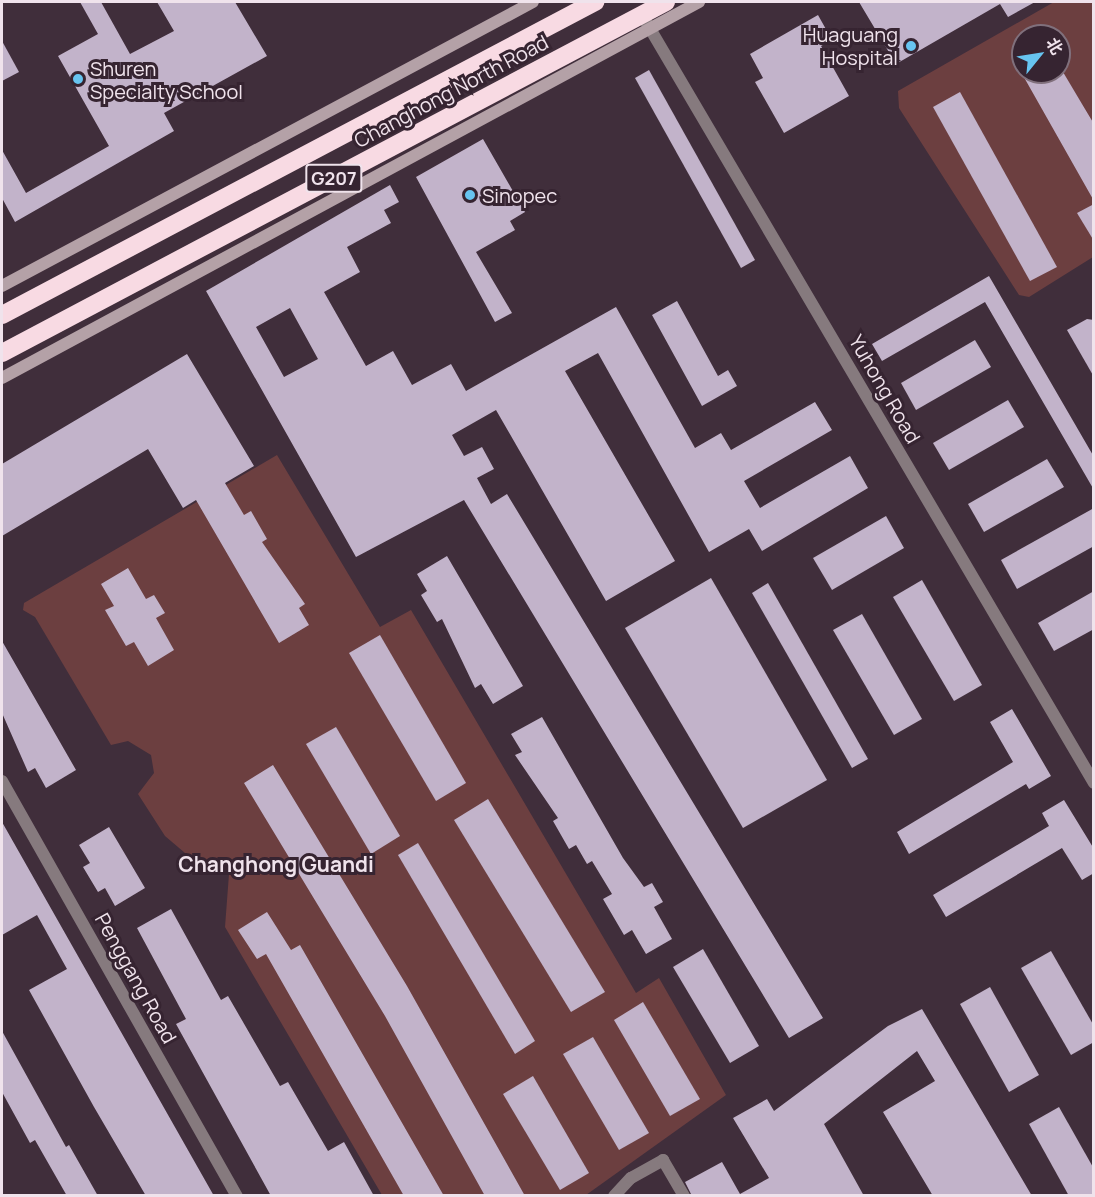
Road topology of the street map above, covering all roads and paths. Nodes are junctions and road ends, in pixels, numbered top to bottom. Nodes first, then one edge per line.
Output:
1 (533, 2) edge
2 (595, 2) edge
3 (666, 2) edge
4 (699, 2) edge
5 (646, 22) junction
6 (2, 286) edge
7 (2, 315) edge
8 (2, 353) edge
9 (2, 378) edge
10 (2, 780) edge
11 (1094, 783) edge
12 (237, 1196) edge
13 (614, 1196) edge
14 (684, 1196) edge

1 - 6 street
2 - 7 highway, Changhong North Road / G207
3 - 5 highway, Changhong North Road / G207
4 - 5 street
5 - 8 highway, Changhong North Road / G207
5 - 9 street
5 - 11 street, Yuhong Road
10 - 12 street, Penggang Road
13 - 14 street

